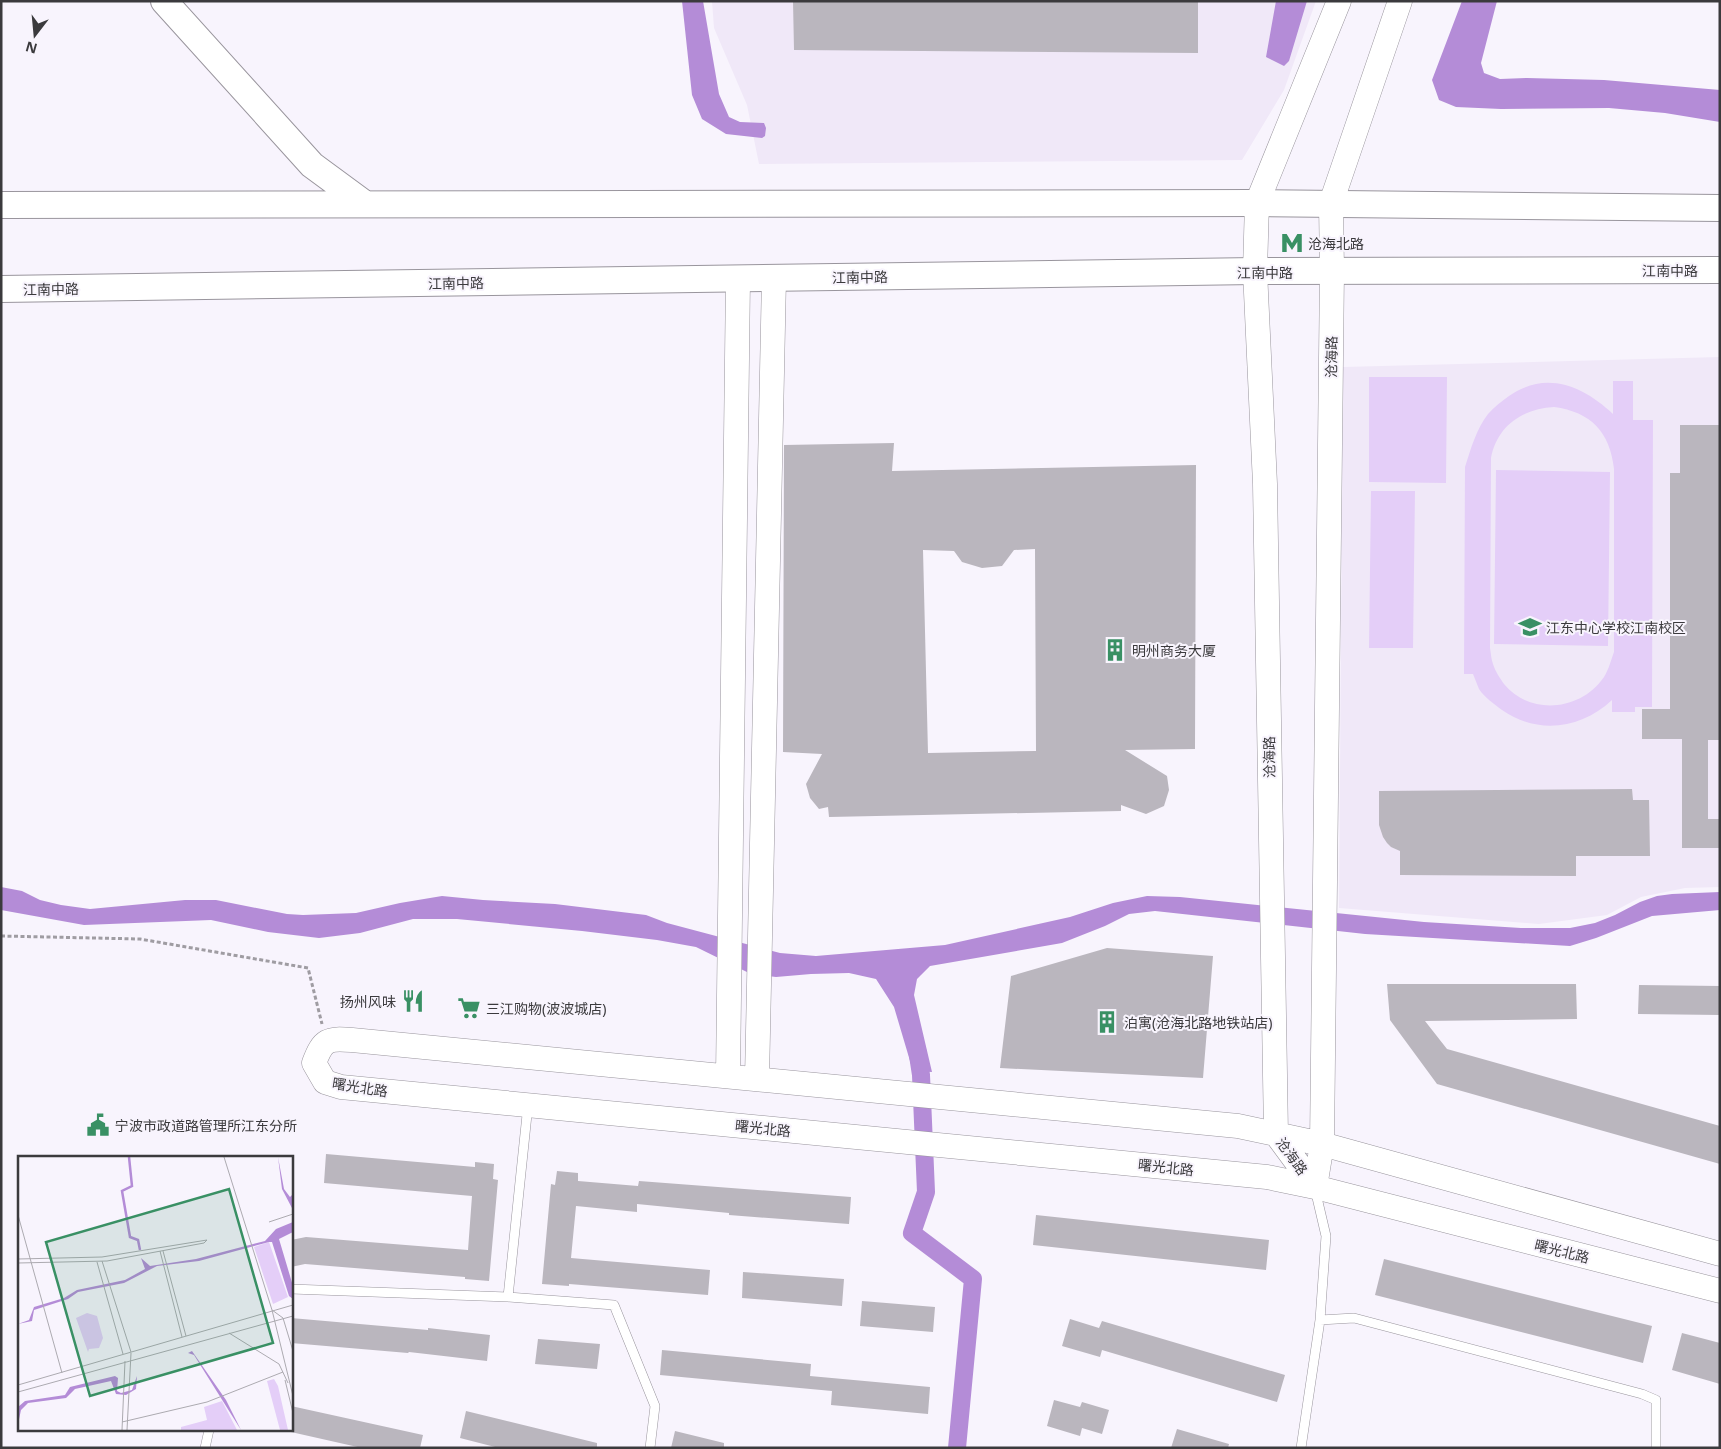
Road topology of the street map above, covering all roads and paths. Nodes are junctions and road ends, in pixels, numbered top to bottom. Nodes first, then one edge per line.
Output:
1 (164, 1) edge
2 (1339, 1) edge
3 (1400, 1) edge
4 (1257, 203) junction
5 (365, 204) junction
6 (1331, 204) junction
7 (1, 205) edge
8 (1720, 208) edge
9 (1720, 270) edge
10 (1255, 271) junction
11 (1332, 271) junction
12 (774, 278) junction
13 (738, 279) junction
14 (1, 289) edge
15 (1, 936) edge
16 (326, 1041) junction
17 (728, 1076) junction
18 (757, 1079) junction
19 (528, 1105) junction
20 (1276, 1134) junction
21 (1322, 1144) junction
22 (1315, 1188) junction
23 (1720, 1254) edge
24 (292, 1290) edge
25 (1720, 1291) edge
26 (508, 1297) junction
27 (1320, 1320) junction
28 (209, 1432) edge
29 (205, 1448) edge
30 (650, 1448) edge
31 (1301, 1448) edge
32 (1656, 1448) edge

1 - 5 main road
2 - 4 main road, 沧海路
3 - 6 main road, 沧海路
4 - 5 main road
4 - 6 main road
4 - 10 main road, 沧海路
5 - 7 main road
6 - 8 main road
6 - 11 main road, 沧海路
9 - 11 main road, 江南中路
10 - 11 main road, 江南中路
10 - 12 main road, 江南中路
10 - 20 main road, 沧海路
11 - 21 main road, 沧海路
12 - 13 main road, 江南中路
12 - 18 main road
13 - 14 main road, 江南中路
13 - 17 main road
15 - 16 path
16 - 17 main road
16 - 19 main road, 曙光北路
17 - 18 main road
18 - 20 main road
19 - 22 main road, 曙光北路
19 - 26 lane
20 - 21 main road
20 - 22 main road, 沧海路
21 - 22 main road, 沧海路
21 - 23 main road
22 - 25 main road, 曙光北路
22 - 27 lane
24 - 26 lane
26 - 30 lane
27 - 31 lane
27 - 32 lane
28 - 29 lane

